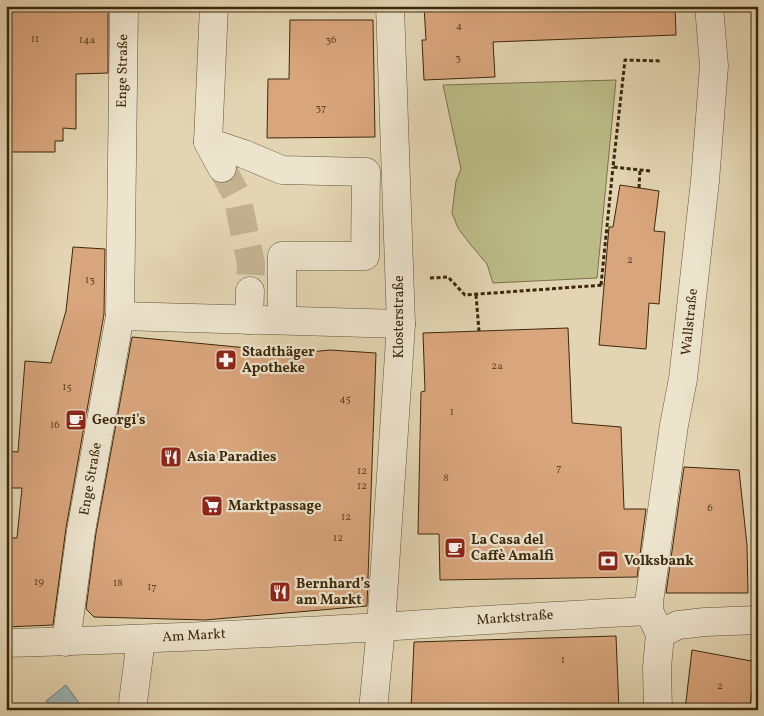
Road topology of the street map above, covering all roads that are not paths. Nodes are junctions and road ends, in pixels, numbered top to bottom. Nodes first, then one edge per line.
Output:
1 (124, 6) edge
2 (214, 6) edge
3 (390, 6) edge
4 (709, 6) edge
5 (208, 142) junction
6 (222, 168) tunnel mouth
7 (250, 291) tunnel mouth
8 (120, 316) junction
9 (249, 320) junction
10 (282, 320) junction
11 (401, 324) junction
12 (758, 620) edge
13 (655, 623) junction
14 (381, 626) junction
15 (141, 639) junction
16 (66, 642) junction
17 (6, 644) edge
18 (132, 710) edge
19 (373, 710) edge
20 (658, 710) edge

1 - 8 street, Enge Straße
2 - 5 street
3 - 11 street, Klosterstraße
4 - 13 street, Wallstraße
5 - 6 street
5 - 10 street
7 - 9 street
8 - 9 street
8 - 16 street, Enge Straße
9 - 10 street
10 - 11 street
11 - 14 street, Klosterstraße
12 - 13 street, Marktstraße
13 - 14 street, Marktstraße
13 - 20 street, Wallstraße
14 - 15 street, Am Markt
14 - 19 street, Klosterstraße
15 - 16 street, Am Markt
15 - 18 street
16 - 17 street, Am Markt

